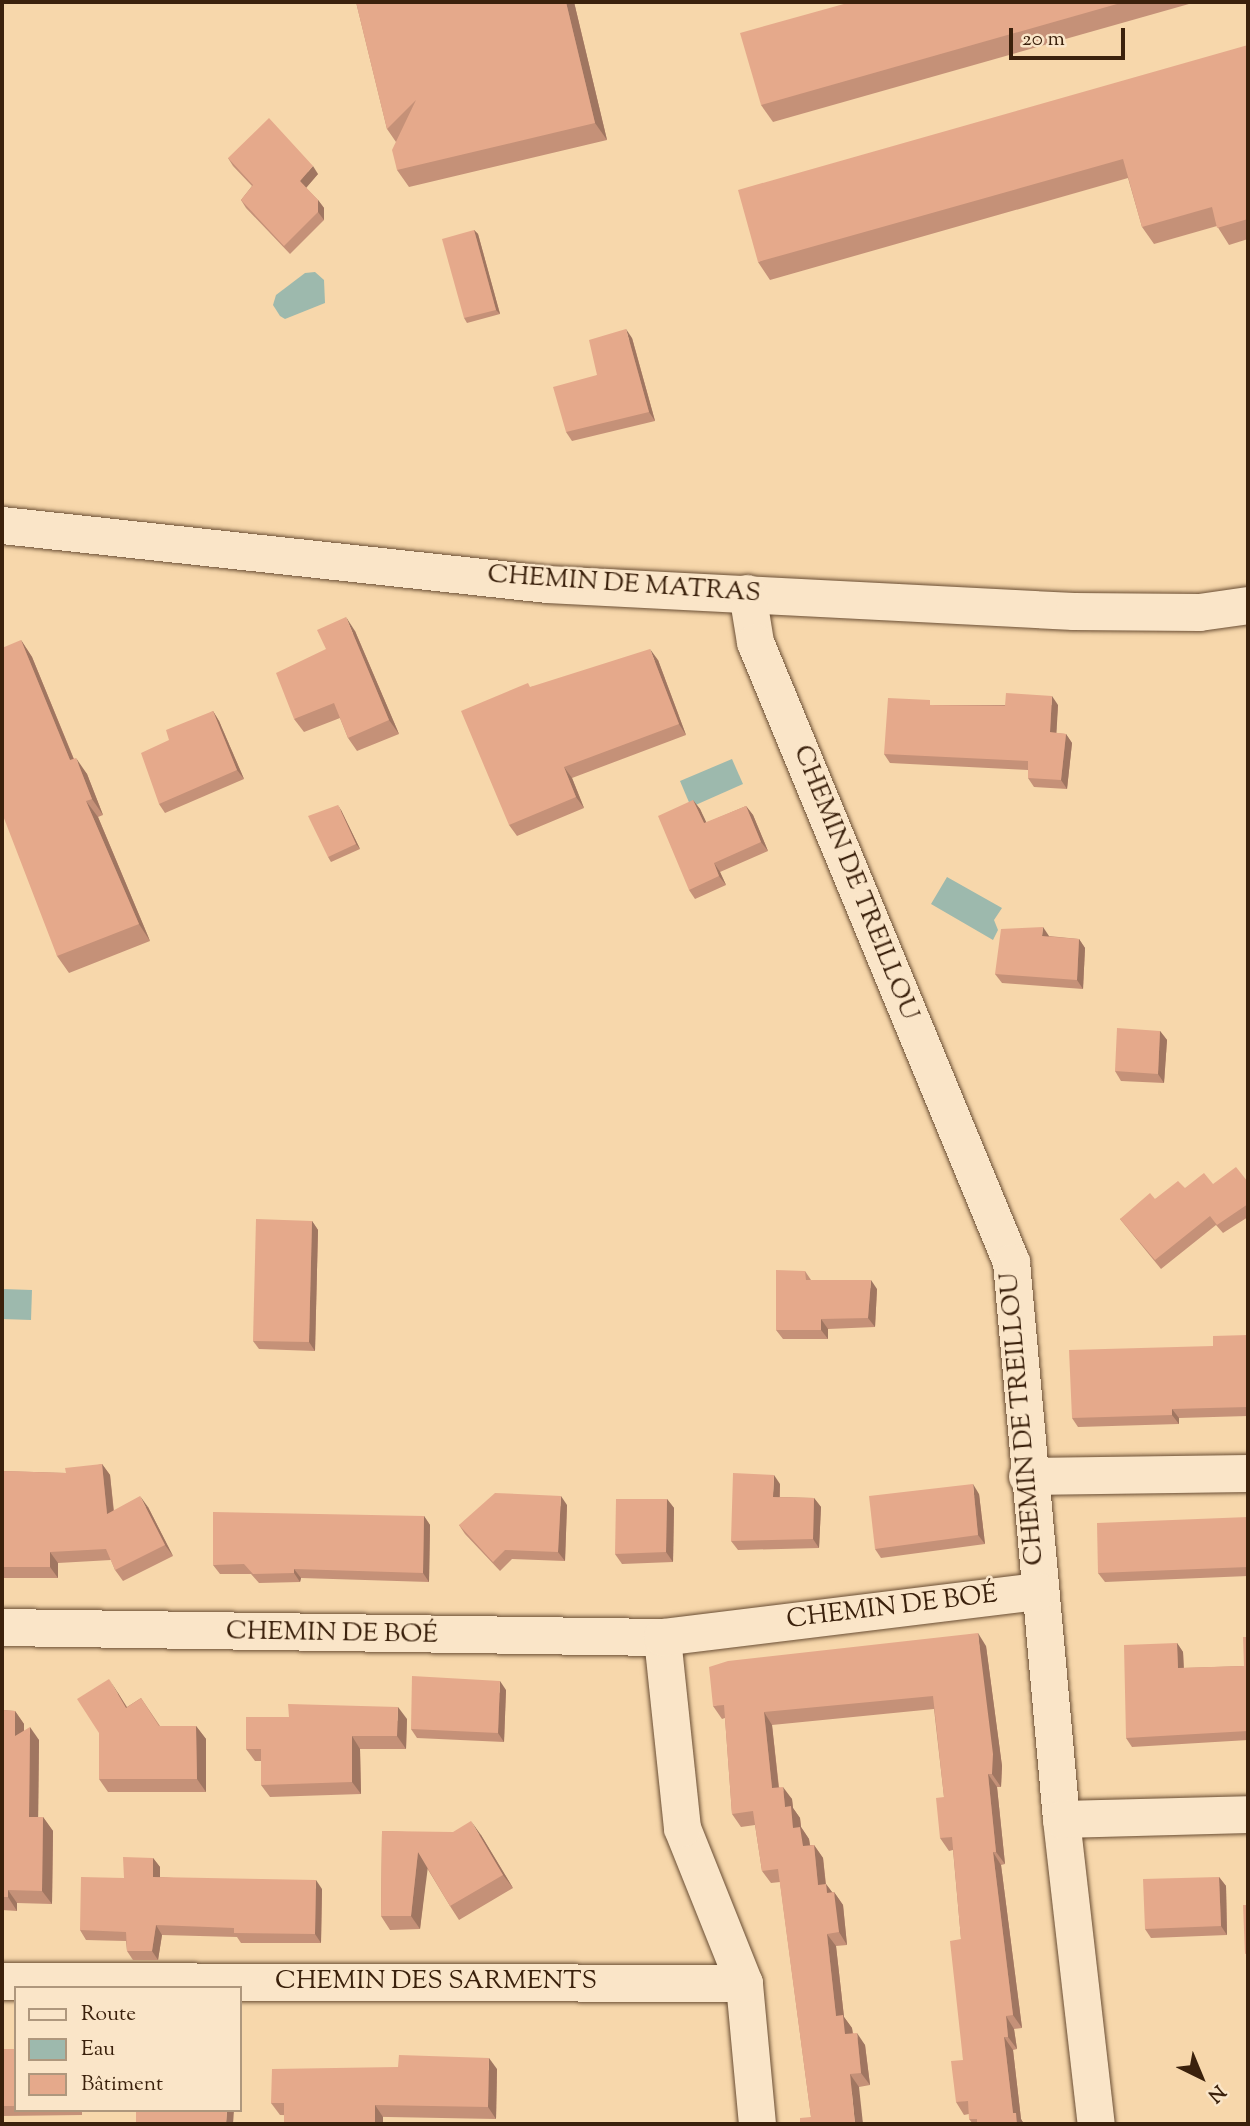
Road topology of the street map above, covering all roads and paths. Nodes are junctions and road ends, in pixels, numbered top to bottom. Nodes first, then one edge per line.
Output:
1 (2, 525) edge
2 (747, 593) junction
3 (1248, 605) edge
4 (1248, 1473) edge
5 (1027, 1476) junction
6 (1038, 1591) junction
7 (2, 1627) edge
8 (662, 1637) junction
9 (1248, 1814) edge
10 (1060, 1819) junction
11 (2, 1981) edge
12 (744, 1983) junction
13 (757, 2124) edge
14 (1096, 2124) edge

1 - 2 street, CHEMIN DE MATRAS
2 - 3 street, CHEMIN DE MATRAS
2 - 5 street, CHEMIN DE TREILLOU
4 - 5 street
5 - 6 street, CHEMIN DE TREILLOU
6 - 8 street, CHEMIN DE BOÉ
6 - 10 street, CHEMIN DE TREILLOU
7 - 8 street, CHEMIN DE BOÉ
8 - 12 street
9 - 10 street
10 - 14 street, CHEMIN DE TREILLOU
11 - 12 street, CHEMIN DES SARMENTS
12 - 13 street

